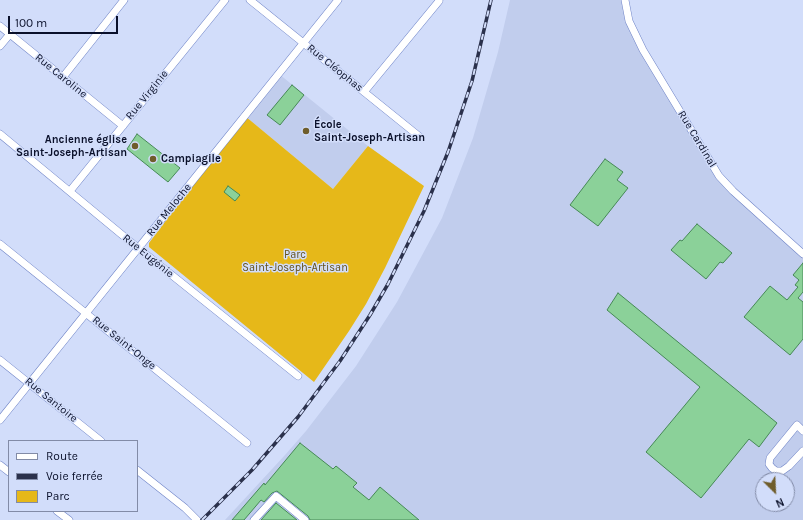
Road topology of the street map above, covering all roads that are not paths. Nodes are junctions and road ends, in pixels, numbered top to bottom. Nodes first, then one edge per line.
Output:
1 (124, 0) edge
2 (225, 0) edge
3 (250, 0) edge
4 (338, 0) edge
5 (625, 0) edge
6 (438, 1) dead end
7 (0, 26) edge
8 (10, 34) junction
9 (303, 43) junction
10 (0, 46) edge
11 (63, 77) junction
12 (364, 92) junction
13 (122, 126) junction
14 (0, 134) edge
15 (420, 137) dead end
16 (70, 191) junction
17 (0, 244) edge
18 (138, 248) junction
19 (803, 254) edge
20 (86, 313) junction
21 (0, 360) edge
22 (298, 376) dead end
23 (29, 383) junction
24 (0, 420) edge
25 (803, 431) edge
26 (100, 440) edge
27 (247, 443) dead end
28 (803, 451) edge
29 (0, 465) edge
30 (8, 471) edge
31 (138, 471) edge
32 (58, 512) edge
33 (68, 520) edge
34 (197, 520) edge
35 (254, 520) edge
36 (305, 520) edge

1 - 11 street
2 - 13 street, Rue Virginie
3 - 9 street, Rue Cléophas
4 - 9 street, Rue Meloche
5 - 19 street, Rue Cardinal
6 - 12 street
7 - 8 street, Rue Caroline
8 - 10 street
8 - 11 street, Rue Caroline
9 - 12 street, Rue Cléophas
9 - 18 street, Rue Meloche
11 - 13 street, Rue Caroline
12 - 15 street, Rue Cléophas
13 - 16 street, Rue Virginie
14 - 16 street, Rue Eugénie
16 - 18 street, Rue Eugénie
17 - 20 street, Rue Saint-Onge
18 - 20 street, Rue Meloche
18 - 22 street, Rue Eugénie
20 - 23 street, Rue Meloche
20 - 27 street, Rue Saint-Onge
21 - 23 street, Rue Santoire
23 - 24 street, Rue Meloche
23 - 26 street, Rue Santoire
25 - 28 street
29 - 30 street
31 - 34 street
32 - 33 street
35 - 36 street

